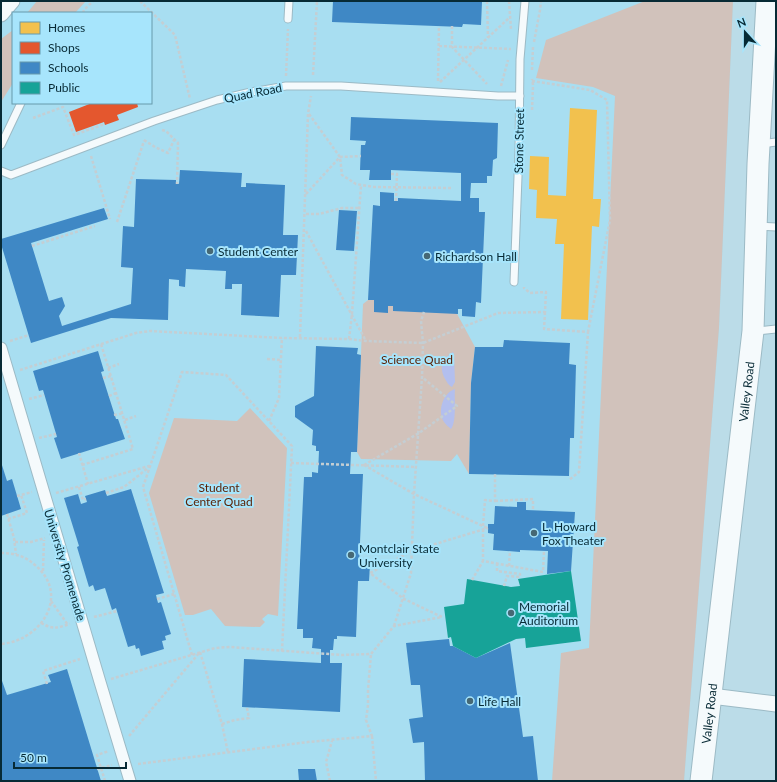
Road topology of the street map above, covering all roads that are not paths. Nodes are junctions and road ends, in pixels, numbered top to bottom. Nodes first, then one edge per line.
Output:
1 (12, 1) edge
2 (289, 1) edge
3 (525, 1) edge
4 (767, 1) edge
5 (1, 14) edge
6 (288, 19) road end
7 (520, 96) junction
8 (21, 104) edge
9 (767, 143) edge
10 (1, 145) edge
11 (1, 172) edge
12 (766, 226) edge
13 (514, 282) dead end
14 (776, 329) edge
15 (753, 331) junction
16 (4, 345) edge
17 (711, 696) junction
18 (776, 704) edge
19 (130, 781) edge
20 (701, 781) edge

1 - 5 street
2 - 6 lane
3 - 7 lane, Stone Street
4 - 9 main road, Valley Road
7 - 11 lane, Quad Road
7 - 13 lane, Stone Street
8 - 10 lane
9 - 12 main road, Valley Road
12 - 15 main road, Valley Road
14 - 15 lane
15 - 17 main road, Valley Road
16 - 19 street, University Promenade
17 - 18 street
17 - 20 main road, Valley Road

